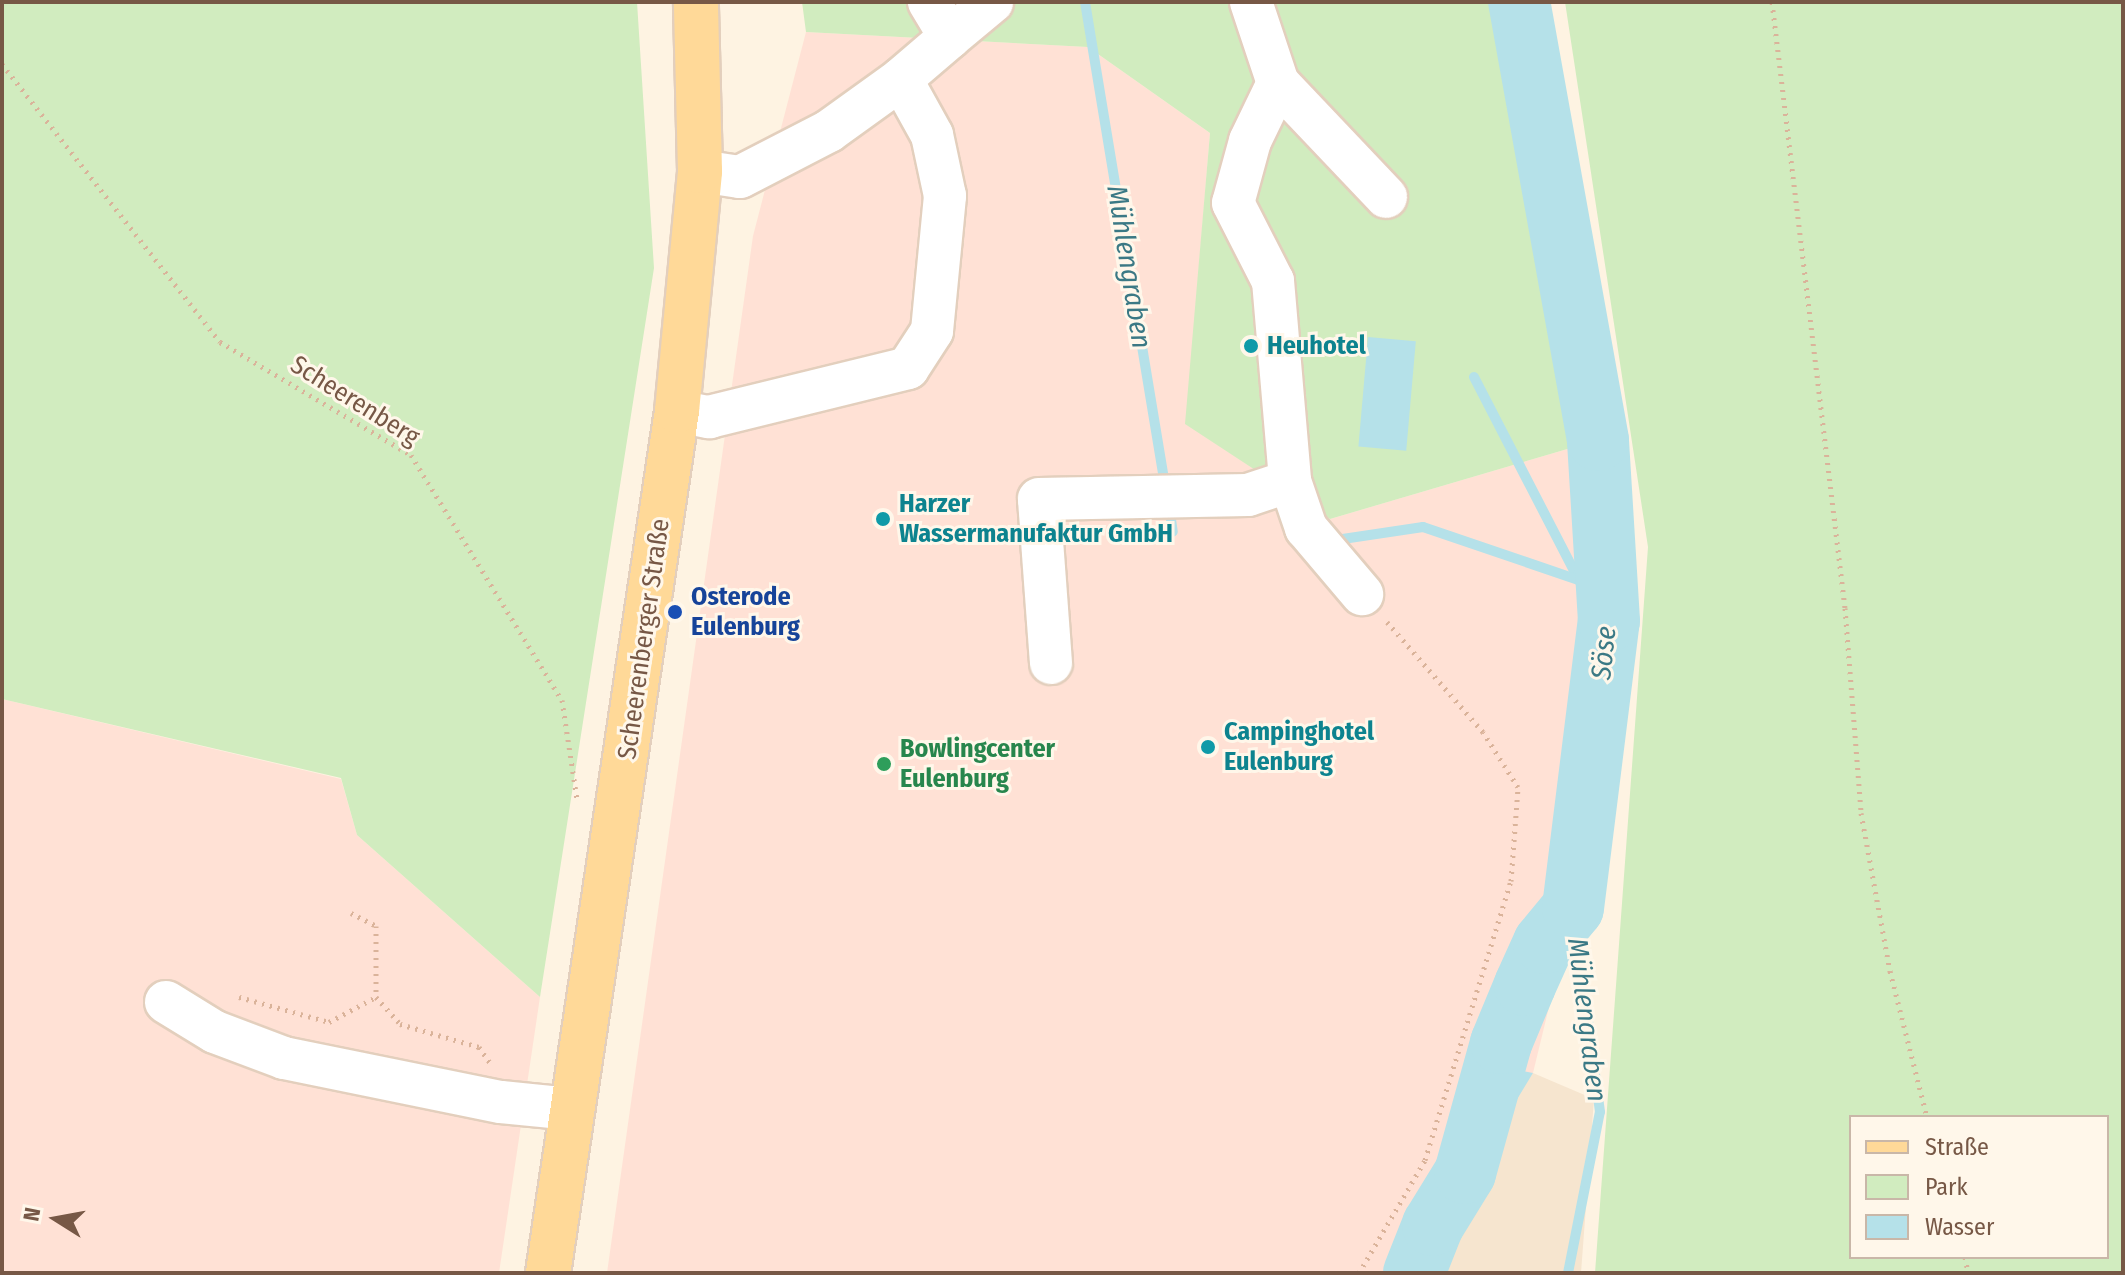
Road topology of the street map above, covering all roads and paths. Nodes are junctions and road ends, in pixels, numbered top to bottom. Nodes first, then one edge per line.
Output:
1 (696, 2) edge
2 (992, 2) edge
3 (1251, 2) edge
4 (1772, 2) edge
5 (940, 20) edge
6 (2, 64) edge
7 (901, 79) junction
8 (1278, 83) junction
9 (700, 171) junction
10 (1386, 197) dead end
11 (677, 411) junction
12 (1290, 481) junction
13 (1362, 594) joint
14 (1051, 663) dead end
15 (578, 809) dead end
16 (351, 913) dead end
17 (376, 997) junction
18 (166, 1002) dead end
19 (215, 1032) junction
20 (501, 1102) junction
21 (573, 1109) junction
22 (1926, 1115) edge
23 (548, 1273) edge
24 (1359, 1273) edge

1 - 9 main road, Scheerenberger Straße
2 - 5 lane
3 - 8 lane
4 - 22 path
5 - 7 lane
6 - 15 path, Scheerenberg
7 - 9 lane
7 - 11 lane
8 - 10 lane
8 - 12 lane
9 - 11 main road, Scheerenberger Straße
11 - 21 main road, Scheerenberger Straße
12 - 13 lane
12 - 14 lane
13 - 24 path
16 - 17 path
17 - 19 path
17 - 20 path
18 - 19 lane
19 - 20 lane
20 - 21 lane
21 - 23 main road, Scheerenberger Straße

